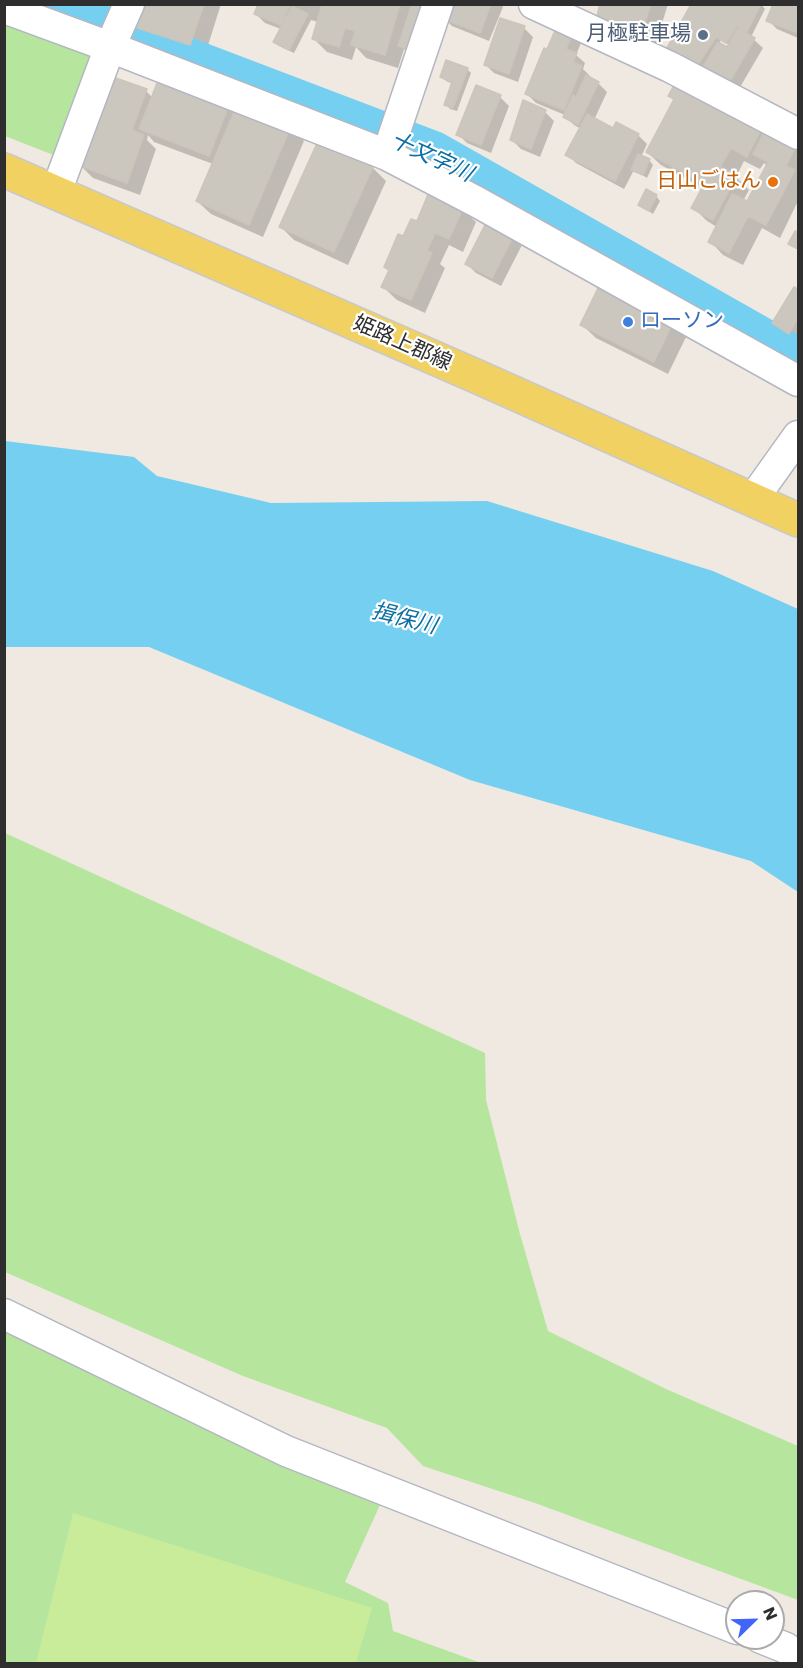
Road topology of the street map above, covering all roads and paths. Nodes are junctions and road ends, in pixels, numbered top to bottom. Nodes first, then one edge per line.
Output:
1 (438, 4) edge
2 (534, 4) edge
3 (4, 8) edge
4 (126, 11) edge
5 (110, 47) junction
6 (798, 134) edge
7 (387, 155) junction
8 (4, 170) edge
9 (56, 192) junction
10 (798, 381) edge
11 (798, 436) edge
12 (753, 499) junction
13 (798, 520) edge
14 (4, 1314) edge
15 (725, 1624) edge
16 (785, 1648) edge
17 (798, 1657) edge

1 - 7 street
2 - 6 street
3 - 5 street
4 - 5 street
5 - 7 street
5 - 9 street
7 - 10 street
8 - 9 main road, 姫路上郡線
9 - 12 main road, 姫路上郡線
11 - 12 street
12 - 13 main road, 姫路上郡線
14 - 15 street
16 - 17 street

